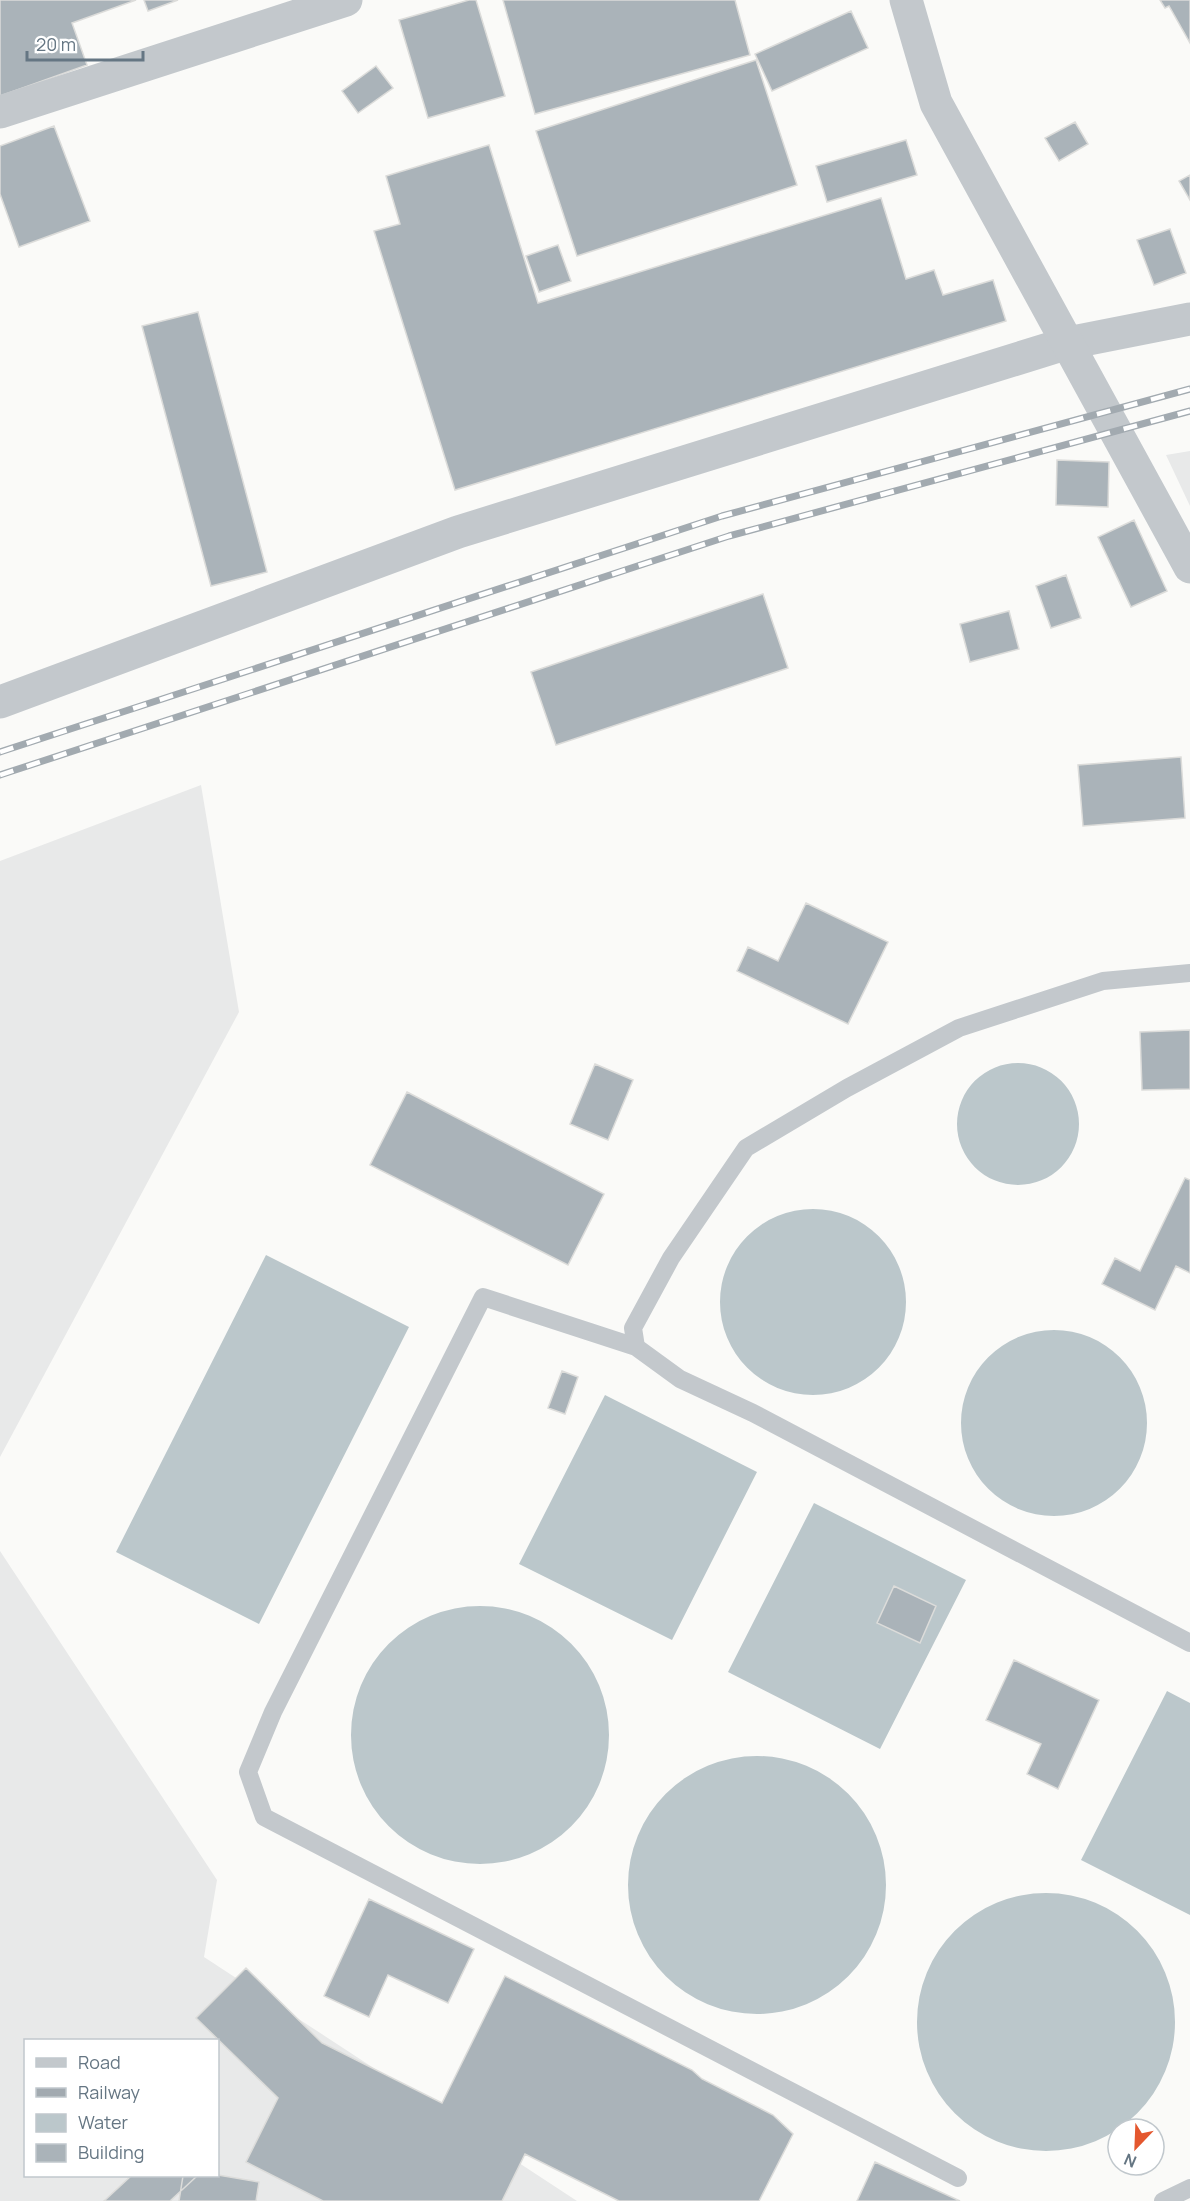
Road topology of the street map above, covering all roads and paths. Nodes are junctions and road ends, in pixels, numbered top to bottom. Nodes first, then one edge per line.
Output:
1 (346, 0) edge
2 (906, 0) edge
3 (0, 112) edge
4 (1190, 319) edge
5 (1068, 344) junction
6 (1190, 567) edge
7 (0, 702) edge
8 (1190, 973) edge
9 (636, 1347) junction
10 (1190, 1643) edge
11 (958, 2178) dead end
12 (1190, 2188) edge
13 (1163, 2201) edge

1 - 3 street
2 - 5 street
4 - 5 street
5 - 6 street
5 - 7 street
8 - 9 lane
9 - 10 lane
9 - 11 lane
12 - 13 lane

